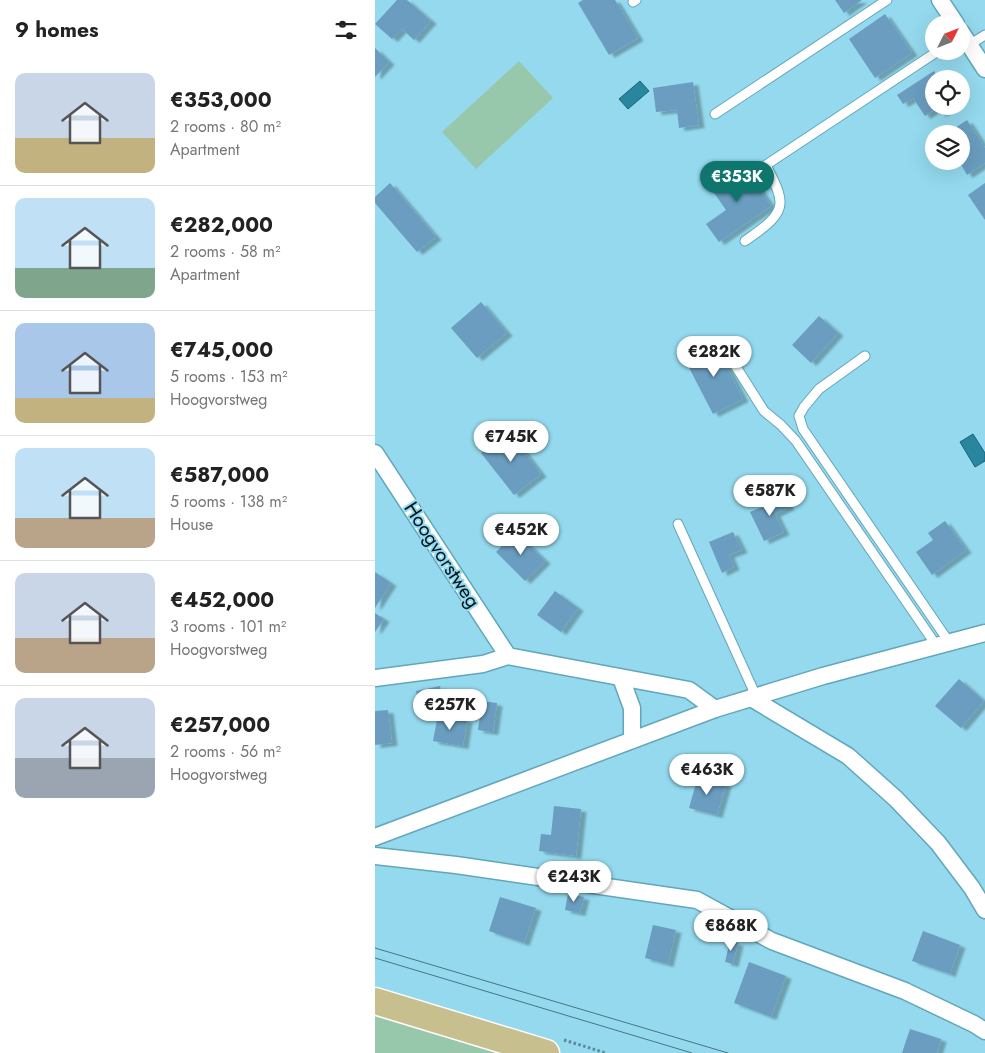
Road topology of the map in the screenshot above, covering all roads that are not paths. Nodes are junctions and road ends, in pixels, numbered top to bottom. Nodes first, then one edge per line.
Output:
1 (887, 0) edge
2 (940, 0) edge
3 (950, 15) edge
4 (970, 34) edge
5 (985, 35) edge
6 (970, 46) edge
7 (925, 60) edge
8 (985, 69) edge
9 (715, 114) dead end
10 (745, 241) dead end
11 (721, 343) dead end
12 (865, 356) dead end
13 (375, 453) edge
14 (678, 524) dead end
15 (985, 633) edge
16 (943, 643) junction
17 (508, 656) junction
18 (375, 678) edge
19 (621, 678) junction
20 (754, 697) junction
21 (715, 708) junction
22 (632, 740) junction
23 (375, 837) edge
24 (375, 856) edge
25 (985, 910) edge
26 (375, 1000) edge
27 (985, 1031) edge
28 (546, 1053) edge

1 - 9 lane
2 - 3 street
4 - 5 lane
6 - 8 street
7 - 10 lane
11 - 16 lane
12 - 16 lane
13 - 17 street, Hoogvorstweg
14 - 20 lane
15 - 16 street
16 - 20 street
17 - 18 street
17 - 19 street
19 - 21 street
19 - 22 street
20 - 21 street
20 - 25 street
21 - 22 street
22 - 23 street
24 - 27 street
26 - 28 main road

